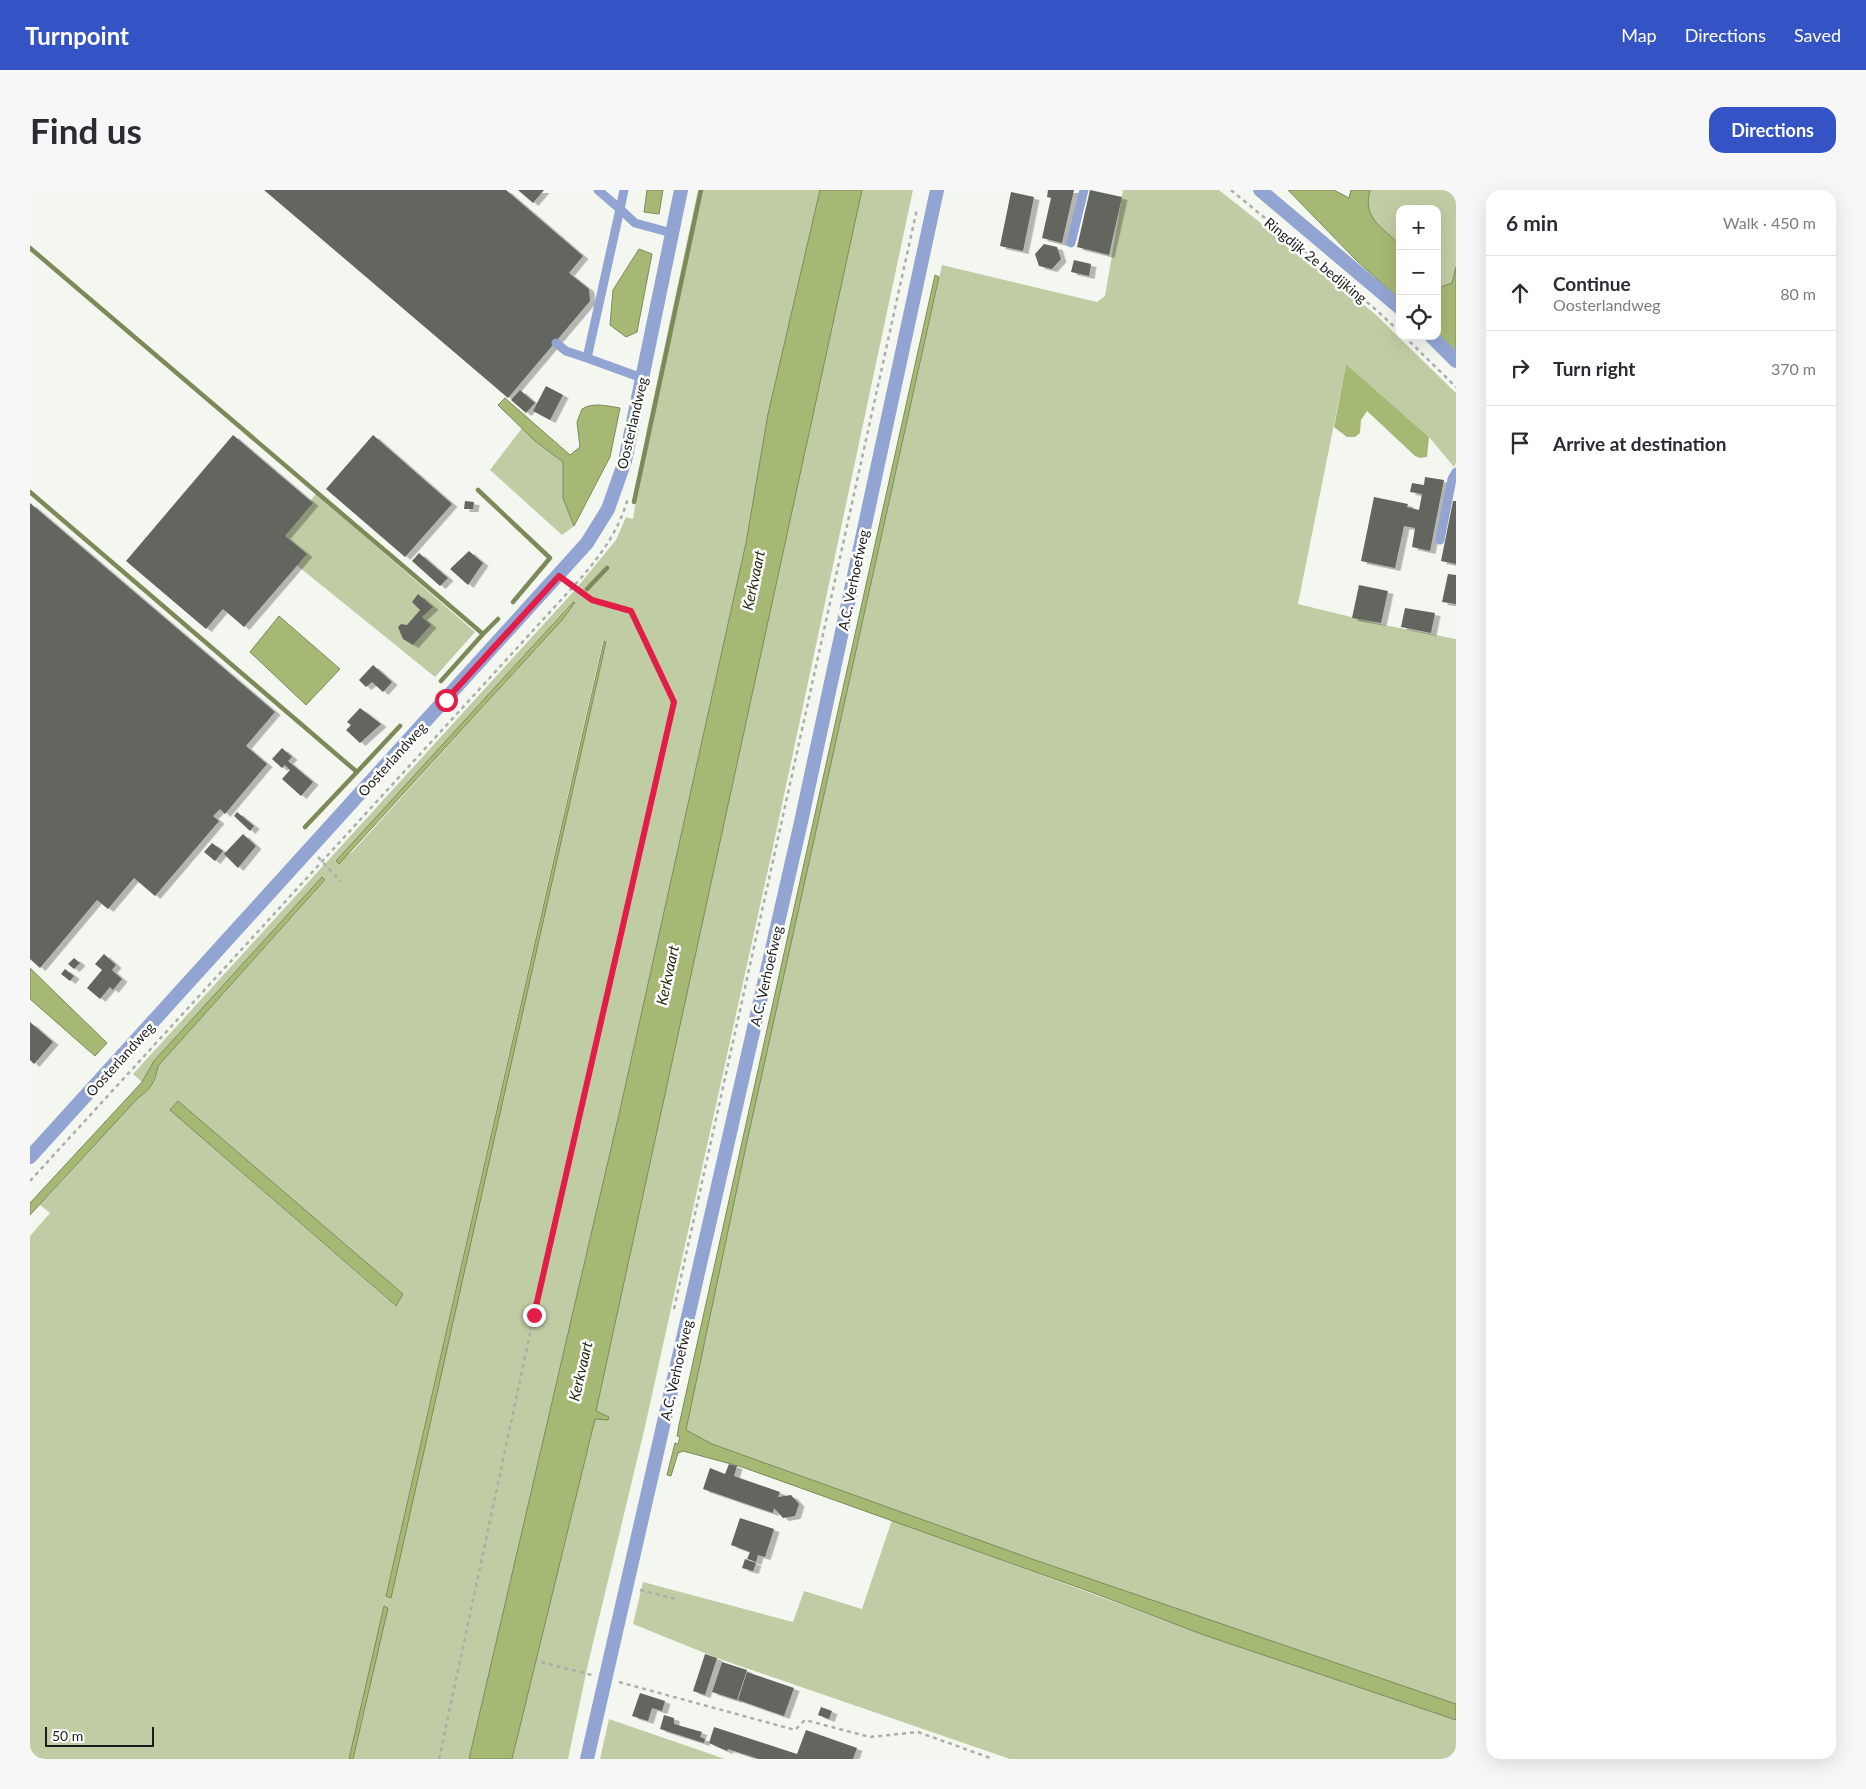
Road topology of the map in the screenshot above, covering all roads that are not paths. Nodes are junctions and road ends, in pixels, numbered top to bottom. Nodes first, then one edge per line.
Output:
1 (598, 190) edge
2 (624, 190) edge
3 (681, 190) edge
4 (937, 190) edge
5 (1084, 190) edge
6 (1260, 190) edge
7 (620, 209) junction
8 (672, 234) junction
9 (1071, 243) dead end
10 (1396, 305) edge
11 (1435, 340) edge
12 (556, 343) dead end
13 (587, 358) junction
14 (1456, 361) edge
15 (642, 378) junction
16 (1456, 472) edge
17 (1440, 540) dead end
18 (30, 1157) edge
19 (587, 1759) edge

1 - 7 lane
2 - 7 lane
3 - 8 street, Oosterlandweg
4 - 19 street, A.C. Verhoefweg
5 - 9 lane
6 - 10 street, Ringdijk 2e bedijking
7 - 8 lane
7 - 13 lane
8 - 15 street, Oosterlandweg
11 - 14 street
12 - 13 lane
13 - 15 lane
15 - 18 street, Oosterlandweg
16 - 17 lane

